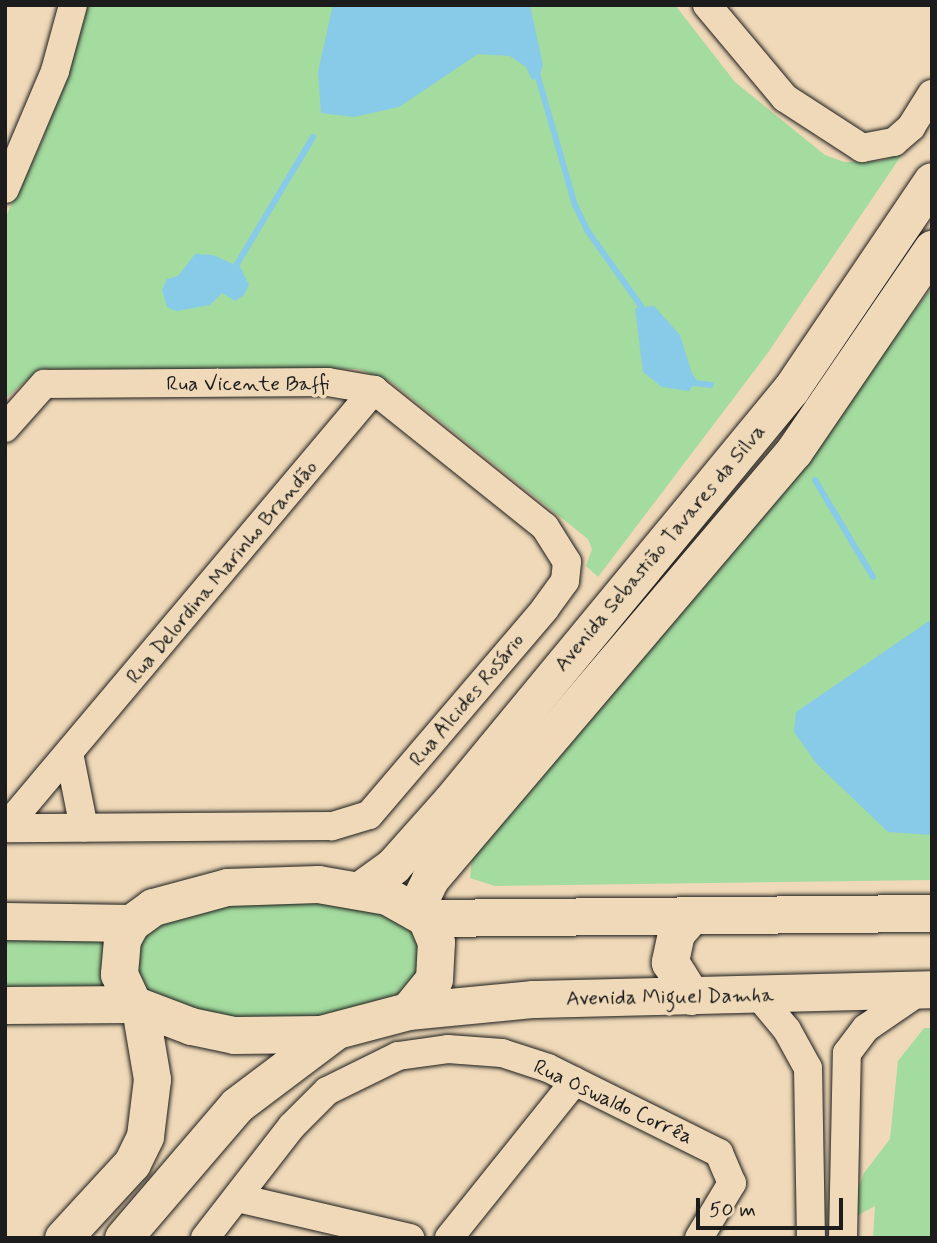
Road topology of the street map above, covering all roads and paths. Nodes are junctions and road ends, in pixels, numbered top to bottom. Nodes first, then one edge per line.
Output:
1 (73, 5) edge
2 (707, 5) edge
3 (932, 93) edge
4 (932, 181) edge
5 (5, 189) edge
6 (932, 249) edge
7 (864, 284) junction
8 (896, 306) junction
9 (374, 390) junction
10 (5, 428) edge
11 (567, 562) joint
12 (69, 753) junction
13 (5, 828) edge
14 (84, 828) junction
15 (360, 890) junction
16 (932, 913) edge
17 (420, 914) junction
18 (690, 917) junction
19 (5, 921) edge
20 (131, 923) junction
21 (927, 989) edge
22 (758, 995) junction
23 (691, 996) junction
24 (5, 1004) edge
25 (78, 1005) junction
26 (137, 1006) junction
27 (408, 1011) junction
28 (335, 1032) junction
29 (145, 1045) junction
30 (808, 1068) junction
31 (843, 1068) junction
32 (575, 1081) junction
33 (813, 1194) junction
34 (843, 1195) junction
35 (238, 1198) junction
36 (63, 1238) edge
37 (123, 1238) edge
38 (205, 1238) edge
39 (410, 1238) edge
40 (449, 1238) edge
41 (699, 1238) edge
42 (811, 1238) edge
43 (843, 1238) edge

1 - 5 street
2 - 3 street
4 - 7 main road, Avenida Sebastião Tavares da Silva
6 - 8 main road, Avenida Sebastião Tavares da Silva
7 - 8 main road
7 - 15 main road, Avenida Sebastião Tavares da Silva
8 - 17 main road, Avenida Sebastião Tavares da Silva
9 - 10 street, Rua Vicente Baffi
9 - 11 street, Rua Vicente Baffi
9 - 12 street, Rua Delordina Marinho Brandão
11 - 14 street, Rua Alcides Rosário
12 - 13 street, Rua Delordina Marinho Brandão
12 - 14 street
13 - 14 street
15 - 17 main road
15 - 20 main road
16 - 18 main road
17 - 18 main road
17 - 27 main road
18 - 23 main road
19 - 20 main road
20 - 26 main road
21 - 22 main road, Avenida Miguel Damha
21 - 31 street
22 - 23 main road, Avenida Miguel Damha
22 - 30 street
23 - 27 main road, Avenida Miguel Damha
24 - 25 main road
25 - 26 main road
25 - 29 main road
26 - 28 main road
26 - 29 main road
27 - 28 main road, Avenida Miguel Damha
28 - 37 main road
29 - 36 main road
30 - 31 street
30 - 33 street
31 - 34 street
32 - 35 street, Rua Oswaldo Corrêa
32 - 40 street
32 - 41 street, Rua Oswaldo Corrêa
33 - 34 street
33 - 42 street
34 - 43 street
35 - 38 street, Rua Oswaldo Corrêa
35 - 39 street

